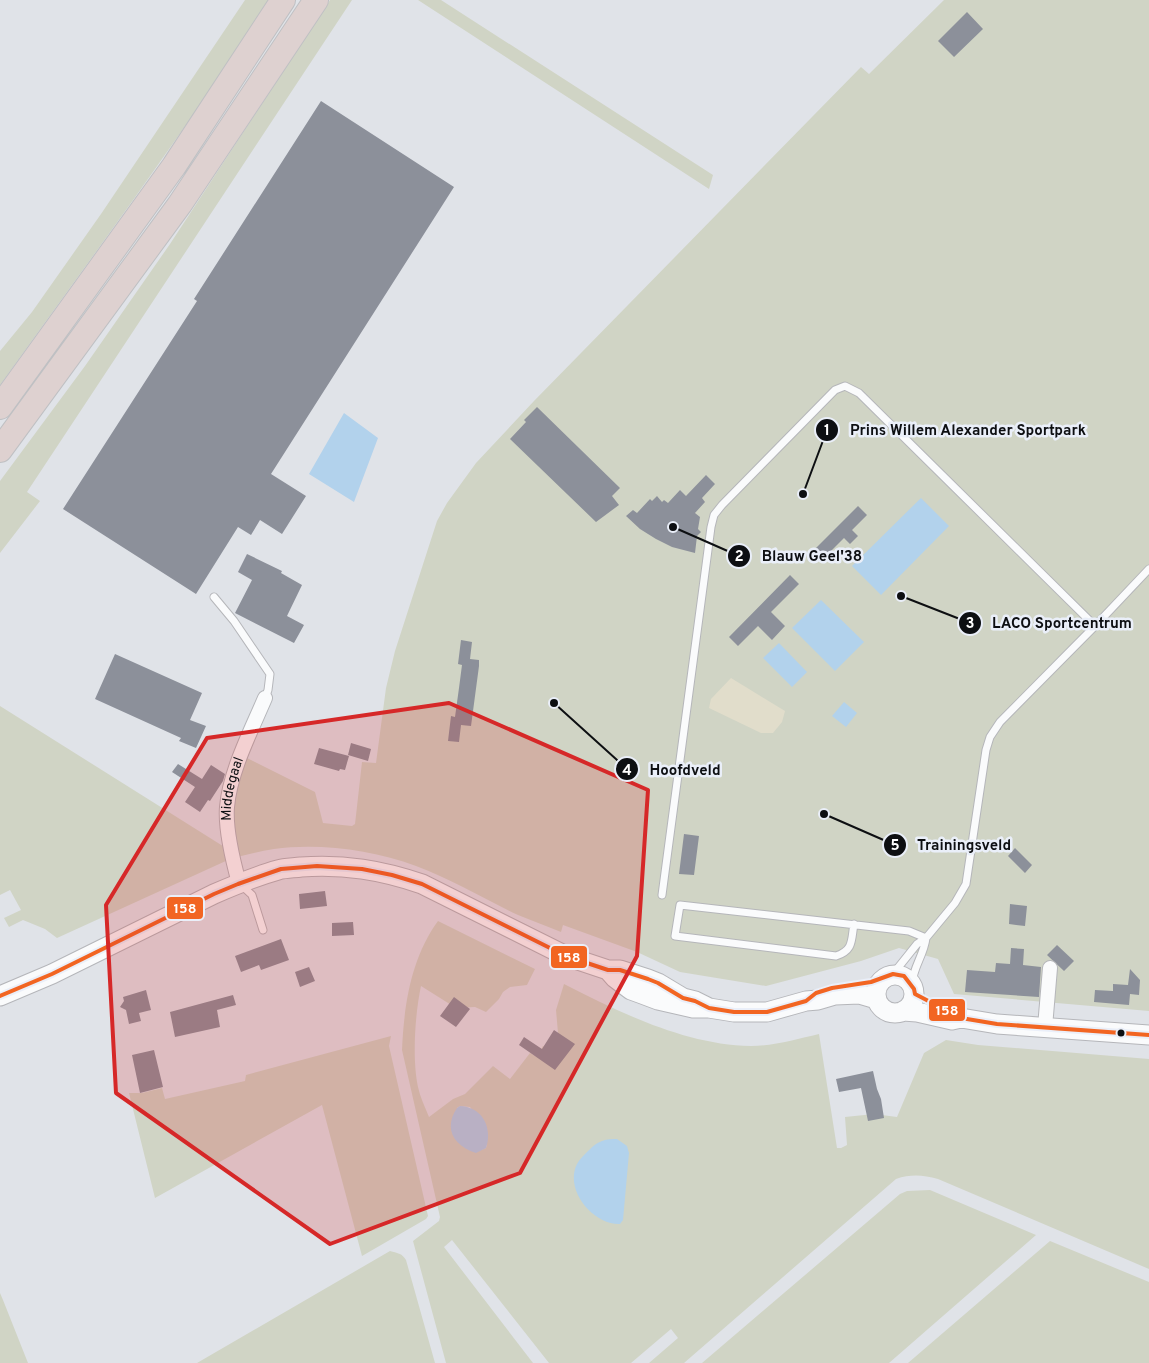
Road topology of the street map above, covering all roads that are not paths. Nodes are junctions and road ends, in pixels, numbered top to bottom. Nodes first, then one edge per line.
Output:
1 (283, 0) edge
2 (316, 0) edge
3 (0, 407) edge
4 (0, 450) edge
5 (1149, 569) edge
6 (214, 597) dead end
7 (1095, 626) junction
8 (265, 698) joint
9 (239, 883) junction
10 (662, 895) dead end
11 (854, 924) junction
12 (263, 930) dead end
13 (926, 938) junction
14 (1050, 968) dead end
15 (888, 977) junction
16 (913, 989) junction
17 (0, 996) edge
18 (876, 999) junction
19 (806, 1001) junction
20 (903, 1011) junction
21 (960, 1018) junction
22 (1045, 1027) junction
23 (1149, 1035) edge

1 - 3 highway
2 - 4 highway
5 - 7 lane
6 - 8 lane
7 - 10 lane
7 - 13 lane
8 - 9 street, Middegaal
9 - 12 lane
9 - 17 street
9 - 19 street
11 - 11 lane
11 - 13 lane
13 - 15 lane
13 - 16 lane
14 - 22 street
15 - 16 street
15 - 18 street
15 - 19 street
16 - 20 street
16 - 21 street
18 - 19 street
18 - 20 street
20 - 21 street
21 - 22 street
22 - 23 street

